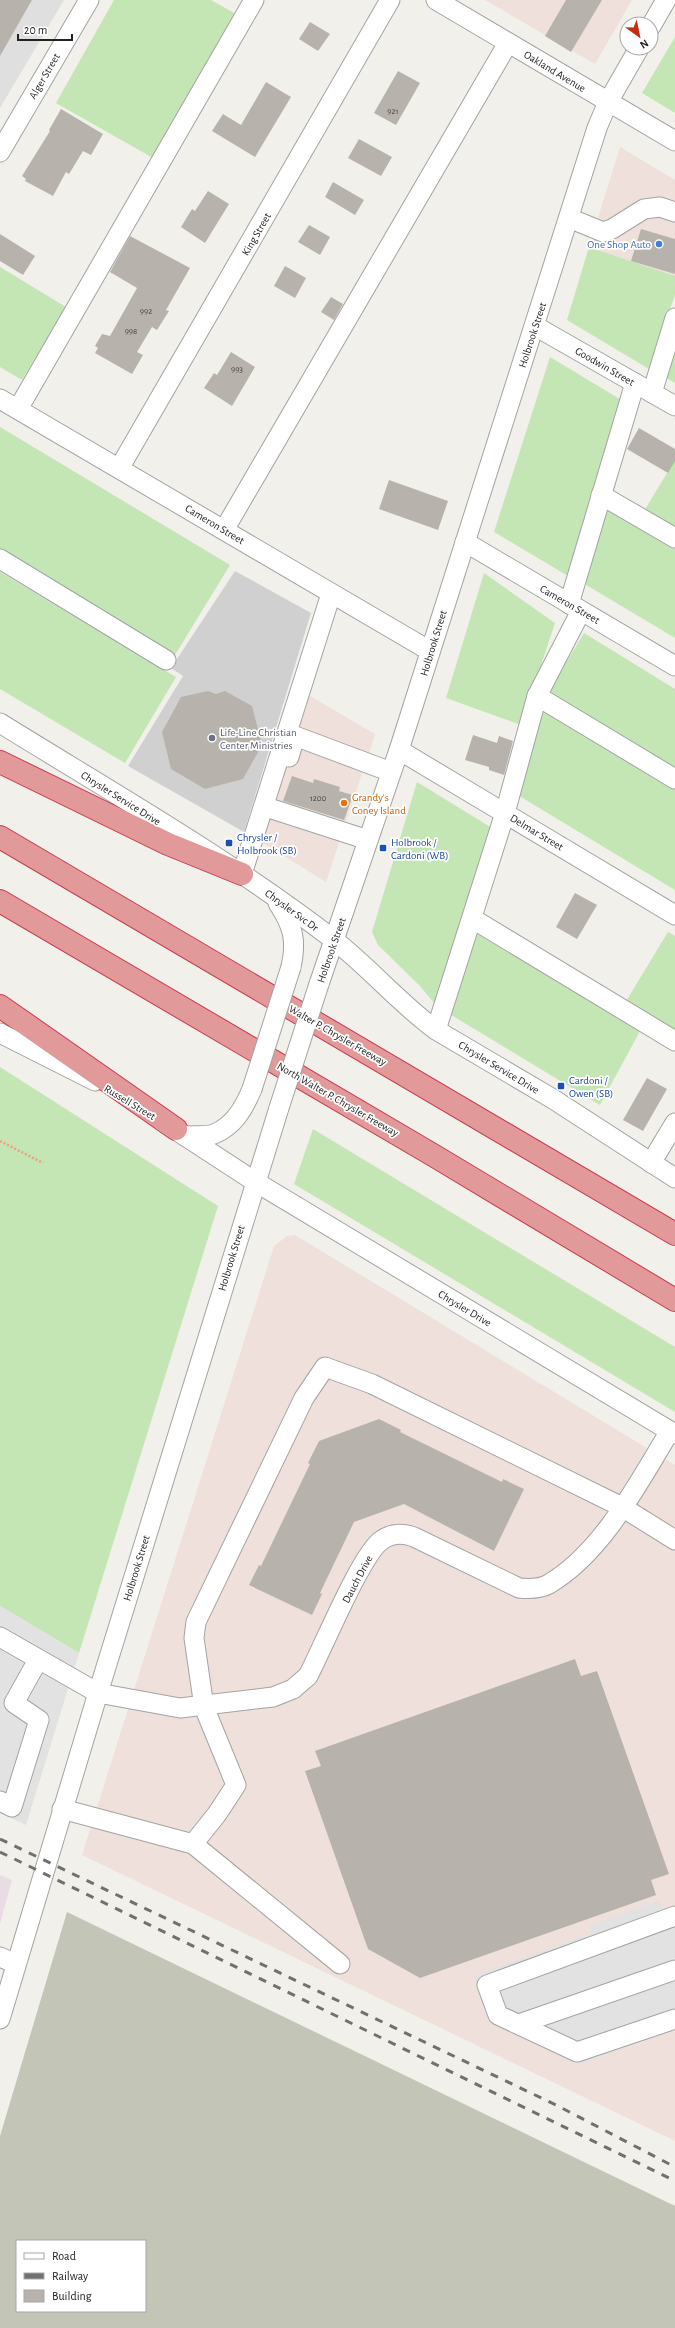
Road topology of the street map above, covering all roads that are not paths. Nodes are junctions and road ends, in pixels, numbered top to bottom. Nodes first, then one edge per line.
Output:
1 (89, 0) edge
2 (254, 0) edge
3 (390, 0) edge
4 (436, 0) edge
5 (659, 2) edge
6 (654, 16) edge
7 (508, 43) junction
8 (634, 56) edge
9 (608, 102) junction
10 (675, 141) edge
11 (0, 152) edge
12 (675, 212) edge
13 (569, 218) junction
14 (675, 318) edge
15 (535, 326) junction
16 (635, 383) junction
17 (652, 393) junction
18 (0, 399) edge
19 (675, 406) edge
20 (18, 409) junction
21 (120, 467) junction
22 (601, 495) junction
23 (224, 530) junction
24 (675, 538) edge
25 (465, 542) junction
26 (0, 559) edge
27 (332, 594) junction
28 (575, 607) junction
29 (430, 651) junction
30 (166, 660) dead end
31 (675, 666) edge
32 (537, 696) junction
33 (0, 724) edge
34 (400, 750) junction
35 (0, 762) edge
36 (391, 772) junction
37 (675, 779) edge
38 (272, 809) junction
39 (505, 813) junction
40 (0, 837) edge
41 (368, 840) junction
42 (246, 877) junction
43 (274, 897) junction
44 (0, 901) edge
45 (675, 915) edge
46 (473, 919) junction
47 (334, 940) junction
48 (0, 1006) edge
49 (436, 1030) junction
50 (0, 1033) edge
51 (675, 1042) edge
52 (675, 1123) edge
53 (180, 1132) junction
54 (651, 1163) junction
55 (675, 1178) edge
56 (254, 1181) junction
57 (675, 1234) edge
58 (675, 1300) edge
59 (673, 1433) edge
60 (622, 1507) junction
61 (673, 1532) edge
62 (0, 1637) edge
63 (38, 1660) junction
64 (98, 1692) junction
65 (204, 1706) junction
66 (0, 1801) edge
67 (62, 1809) junction
68 (193, 1844) junction
69 (675, 1916) edge
70 (8, 1960) edge
71 (340, 1964) dead end
72 (675, 1970) edge
73 (0, 2019) edge
74 (675, 2019) edge
75 (519, 2024) junction

1 - 11 street, Alger Street
2 - 20 street
3 - 21 street, King Street
4 - 7 street, Oakland Avenue
5 - 6 street
7 - 9 street, Oakland Avenue
7 - 23 street
8 - 9 street, Holbrook Street
9 - 10 street, Oakland Avenue
9 - 13 street, Holbrook Street
12 - 13 street
13 - 15 street, Holbrook Street
14 - 17 street
15 - 16 street, Goodwin Street
15 - 25 street, Holbrook Street
16 - 17 street, Goodwin Street
16 - 22 street
17 - 19 street, Goodwin Street
18 - 20 street, Cameron Street
20 - 21 street, Cameron Street
21 - 23 street, Cameron Street
22 - 24 street
22 - 28 street
23 - 27 street, Cameron Street
25 - 28 street, Cameron Street
25 - 29 street, Holbrook Street
26 - 30 street
27 - 29 street, Cameron Street
27 - 42 street
28 - 31 street, Cameron Street
28 - 32 street
29 - 34 street, Holbrook Street
32 - 37 street
32 - 39 street
33 - 42 street, Chrysler Service Drive
34 - 36 street, Holbrook Street
34 - 39 street, Delmar Street
35 - 42 highway
36 - 38 street
36 - 41 street, Holbrook Street
38 - 41 street
38 - 42 street
39 - 45 street, Delmar Street
39 - 46 street
40 - 57 highway, Walter P. Chrysler Freeway
41 - 47 street, Holbrook Street
42 - 43 street, Chrysler Svc Dr
43 - 47 street, Chrysler Svc Dr
43 - 53 street, bridge
44 - 58 highway, North Walter P. Chrysler Freeway
46 - 49 street
46 - 51 street
47 - 49 street, Chrysler Service Drive
47 - 56 street, Holbrook Street, bridge
48 - 53 highway
49 - 54 street, Chrysler Service Drive
50 - 53 street, Russell Street
52 - 54 street
53 - 56 street, Russell Street
54 - 55 street, Chrysler Service Drive
56 - 59 street, Chrysler Drive
56 - 64 street, Holbrook Street
59 - 60 street, Dauch Drive
60 - 61 street
60 - 65 street, Dauch Drive
60 - 65 street
62 - 63 street, Dauch Drive
63 - 64 street, Dauch Drive
63 - 66 street
64 - 65 street, Dauch Drive
64 - 67 street, Holbrook Street
65 - 68 street
67 - 68 street
67 - 70 street, Holbrook Street
68 - 71 street
69 - 75 street
70 - 73 street, Holbrook Street
72 - 75 street
74 - 75 street

